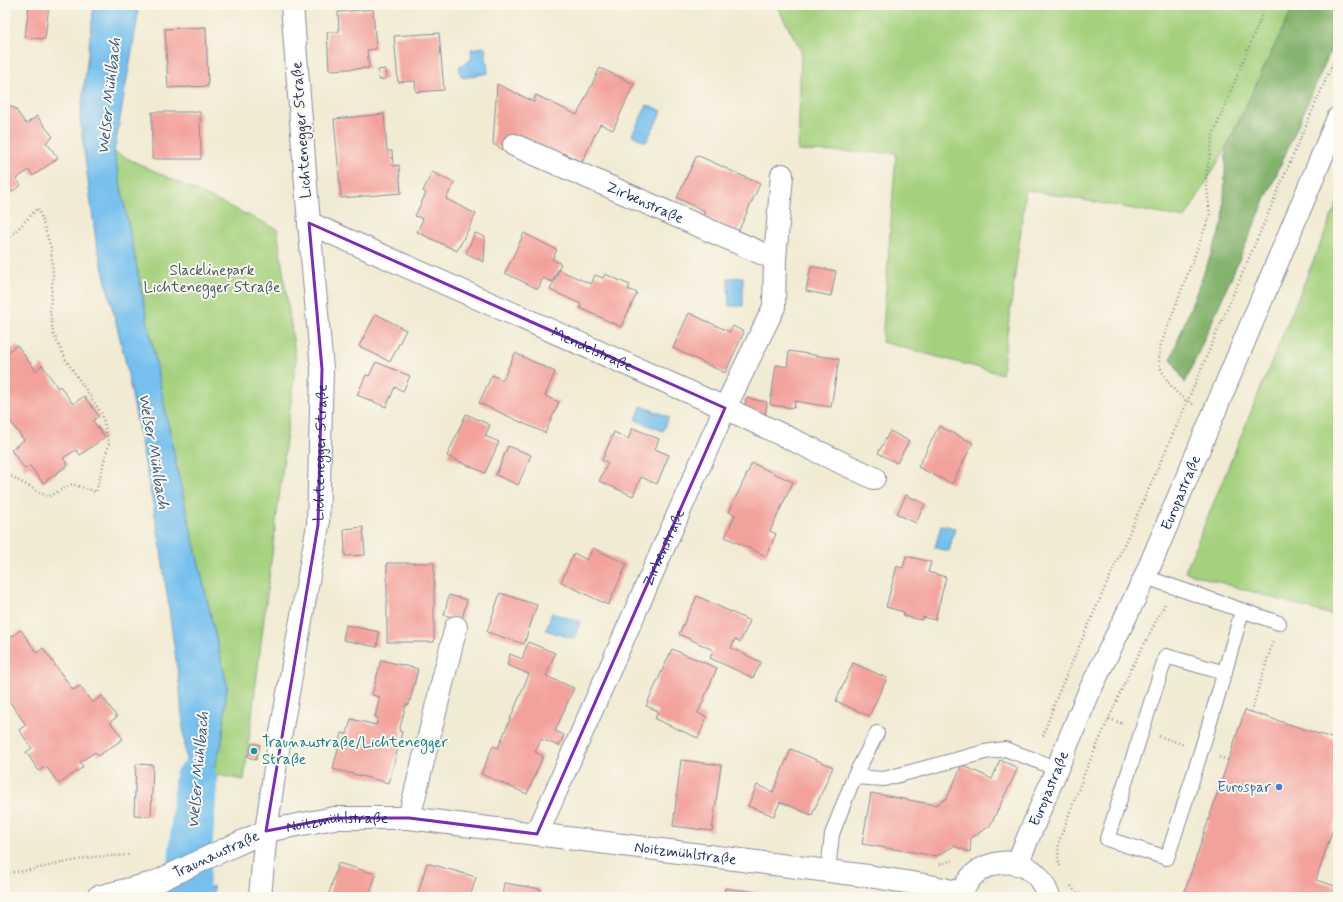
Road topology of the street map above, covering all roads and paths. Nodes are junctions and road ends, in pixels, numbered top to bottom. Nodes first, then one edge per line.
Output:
1 (292, 5) edge
2 (1266, 5) edge
3 (1338, 51) edge
4 (1338, 118) edge
5 (514, 145) dead end
6 (782, 175) dead end
7 (309, 223) junction
8 (5, 242) edge
9 (775, 259) junction
10 (1187, 402) junction
11 (725, 408) junction
12 (1213, 413) junction
13 (5, 473) edge
14 (874, 478) dead end
15 (1145, 578) junction
16 (1174, 587) junction
17 (1242, 611) junction
18 (1279, 623) joint
19 (456, 627) dead end
20 (1225, 673) junction
21 (1251, 712) dead end
22 (1109, 719) junction
23 (1143, 730) junction
24 (877, 733) dead end
25 (1202, 751) junction
26 (1035, 760) junction
27 (1228, 760) dead end
28 (1057, 769) junction
29 (854, 777) junction
30 (409, 818) junction
31 (266, 831) junction
32 (537, 834) junction
33 (129, 855) dead end
34 (1017, 864) junction
35 (1061, 870) dead end
36 (828, 871) junction
37 (5, 873) edge
38 (1067, 882) dead end
39 (960, 895) edge
40 (98, 897) edge
41 (260, 897) edge
42 (1049, 897) edge
43 (1090, 897) edge

1 - 7 street, Lichtenegger Straße
2 - 10 path
3 - 10 path
4 - 12 street, Europastraße
5 - 9 street, Zirbenstraße
6 - 9 street, Zirbenstraße
7 - 11 street, Mendelstraße
7 - 31 street, Lichtenegger Straße
8 - 13 path
9 - 11 street, Zirbenstraße
10 - 12 path
10 - 26 path
11 - 14 street, Mendelstraße
11 - 32 street, Zirbenstraße
12 - 15 street, Europastraße
15 - 16 lane
15 - 28 street, Europastraße
16 - 17 lane
16 - 22 path
17 - 18 lane
17 - 20 lane
18 - 21 path
19 - 30 street, Noitzmühlstraße
20 - 23 lane
20 - 25 lane
22 - 23 path
22 - 35 path
23 - 25 path
23 - 25 lane
24 - 29 lane
25 - 27 path
26 - 28 lane
26 - 29 lane
28 - 34 street, Europastraße
29 - 36 lane
30 - 31 street, Noitzmühlstraße
30 - 32 street, Noitzmühlstraße
31 - 40 street, Traunaustraße
31 - 41 street, Lichtenegger Straße
32 - 36 street, Noitzmühlstraße
33 - 37 path
34 - 39 street
34 - 42 street
36 - 39 street, Noitzmühlstraße
38 - 43 path

